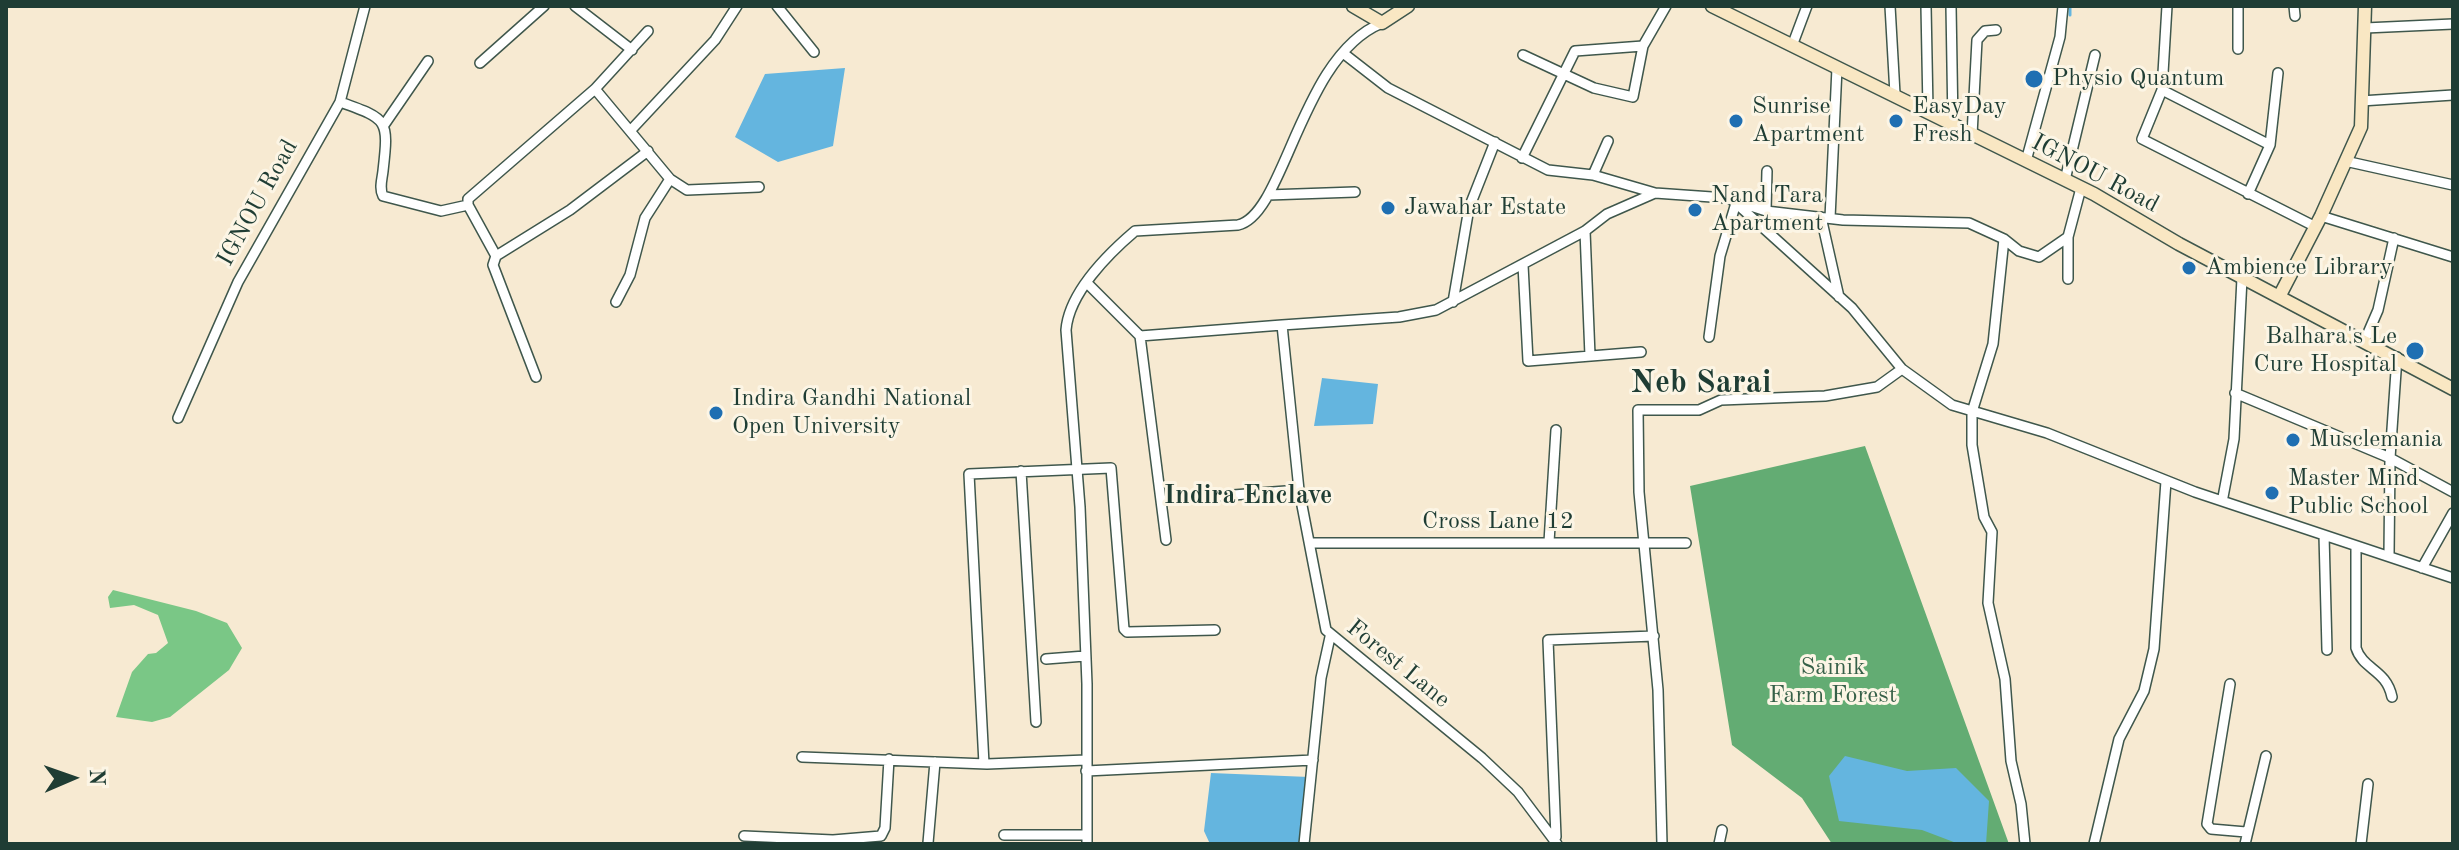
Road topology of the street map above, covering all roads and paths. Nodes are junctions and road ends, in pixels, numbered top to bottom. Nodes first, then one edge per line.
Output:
1 (365, 6) edge
2 (544, 6) edge
3 (575, 6) edge
4 (737, 6) edge
5 (777, 6) edge
6 (1353, 6) edge
7 (1408, 6) edge
8 (1666, 6) edge
9 (1712, 6) edge
10 (1807, 6) edge
11 (1890, 6) edge
12 (1926, 6) edge
13 (1951, 6) edge
14 (2063, 6) edge
15 (2167, 6) edge
16 (2238, 6) edge
17 (2365, 6) edge
18 (1382, 23) junction
19 (2453, 24) edge
20 (2365, 28) junction
21 (1996, 30) dead end
22 (648, 31) dead end
23 (1643, 46) junction
24 (1792, 46) junction
25 (2238, 49) dead end
26 (632, 50) junction
27 (814, 52) dead end
28 (1343, 53) junction
29 (1523, 55) dead end
30 (2095, 55) dead end
31 (428, 61) dead end
32 (480, 63) dead end
33 (1837, 68) junction
34 (1565, 72) junction
35 (2278, 73) dead end
36 (595, 89) junction
37 (2162, 90) junction
38 (1895, 94) junction
39 (2453, 95) edge
40 (2361, 101) junction
41 (340, 102) junction
42 (1928, 110) junction
43 (384, 125) junction
44 (1953, 125) junction
45 (631, 130) junction
46 (1972, 135) junction
47 (1608, 141) dead end
48 (1495, 142) junction
49 (2270, 145) junction
50 (648, 151) junction
51 (1522, 158) junction
52 (2026, 161) junction
53 (2345, 161) junction
54 (1767, 171) dead end
55 (1593, 175) junction
56 (670, 179) junction
57 (2065, 180) junction
58 (2453, 185) edge
59 (759, 187) dead end
60 (2081, 188) junction
61 (1355, 192) dead end
62 (1655, 193) junction
63 (2248, 194) junction
64 (1268, 195) junction
65 (1736, 203) junction
66 (468, 205) junction
67 (1766, 211) junction
68 (1826, 218) junction
69 (2318, 221) junction
70 (1585, 231) junction
71 (2068, 237) junction
72 (2394, 238) junction
73 (2004, 239) junction
74 (496, 256) junction
75 (2453, 257) edge
76 (1523, 265) junction
77 (2242, 278) junction
78 (2068, 279) dead end
79 (1087, 283) junction
80 (1839, 297) junction
81 (2279, 297) junction
82 (616, 302) dead end
83 (1453, 302) junction
84 (1282, 325) junction
85 (1140, 336) junction
86 (1709, 337) dead end
87 (2365, 340) junction
88 (1641, 352) dead end
89 (1590, 356) junction
90 (2397, 357) junction
91 (1902, 369) junction
92 (536, 377) dead end
93 (2453, 389) edge
94 (2235, 393) junction
95 (1972, 412) junction
96 (178, 418) dead end
97 (1556, 430) dead end
98 (2390, 458) junction
99 (1075, 468) junction
100 (1021, 471) junction
101 (2166, 481) junction
102 (1299, 490) junction
103 (2453, 492) edge
104 (1207, 497) dead end
105 (2223, 497) dead end
106 (2453, 513) edge
107 (2324, 535) junction
108 (1166, 540) dead end
109 (1549, 542) junction
110 (1310, 543) junction
111 (1644, 543) junction
112 (1686, 543) dead end
113 (2356, 546) junction
114 (2389, 555) junction
115 (2422, 568) junction
116 (2453, 578) edge
117 (1215, 630) dead end
118 (1654, 636) junction
119 (1330, 637) junction
120 (2327, 650) dead end
121 (1085, 656) junction
122 (1046, 659) dead end
123 (2230, 684) dead end
124 (2392, 697) dead end
125 (1036, 722) dead end
126 (2266, 756) dead end
127 (802, 757) dead end
128 (889, 759) junction
129 (1086, 760) junction
130 (1313, 760) junction
131 (935, 762) junction
132 (984, 764) junction
133 (1086, 771) junction
134 (2368, 784) dead end
135 (1722, 830) dead end
136 (2246, 832) junction
137 (1004, 835) dead end
138 (744, 836) dead end
139 (1087, 840) edge
140 (1557, 842) edge
141 (928, 843) edge
142 (1304, 844) edge
143 (1662, 844) edge
144 (1719, 844) edge
145 (2025, 844) edge
146 (2094, 844) edge
147 (2245, 844) edge
148 (2361, 844) edge

1 - 41 street, IGNOU Road
2 - 32 street
3 - 26 street
4 - 45 street
5 - 27 street
6 - 18 street
7 - 18 street
8 - 23 street
9 - 24 street, IGNOU Road
10 - 24 street
11 - 38 street
12 - 42 street
13 - 44 street
14 - 52 street
15 - 37 street
16 - 25 street
17 - 20 street
18 - 28 street
19 - 20 street
20 - 40 street
21 - 46 street
22 - 26 street
23 - 34 street
23 - 34 street
24 - 33 street, IGNOU Road
26 - 36 street
28 - 48 street
28 - 64 street
29 - 34 street
30 - 57 street
31 - 43 street
33 - 38 street, IGNOU Road
33 - 68 street
34 - 51 street
35 - 49 street
36 - 45 street
36 - 66 street
37 - 49 street
37 - 63 street
38 - 42 street, IGNOU Road
39 - 40 street
40 - 53 street
41 - 43 street
41 - 96 street, IGNOU Road
42 - 44 street, IGNOU Road
43 - 66 street
44 - 46 street, IGNOU Road
45 - 50 street
46 - 52 street, IGNOU Road
47 - 55 street
48 - 51 street
48 - 83 street
49 - 63 street
50 - 56 street
50 - 74 street
51 - 55 street
52 - 57 street, IGNOU Road
53 - 58 street
53 - 69 street
54 - 67 street
55 - 62 street
56 - 59 street
56 - 82 street
57 - 60 street, IGNOU Road
60 - 71 street
60 - 77 street, IGNOU Road
61 - 64 street
62 - 65 street
62 - 70 street
63 - 69 street
64 - 79 street
65 - 67 street
65 - 80 street
65 - 86 street
66 - 74 street
67 - 68 street
68 - 73 street
68 - 80 street
69 - 72 street
69 - 81 street
70 - 76 street
70 - 89 street
71 - 73 street
71 - 78 street
72 - 75 street
72 - 87 street
73 - 95 street
74 - 92 street
76 - 83 street
76 - 89 street
77 - 81 street, IGNOU Road
77 - 94 street
79 - 85 street
79 - 99 street
80 - 91 street
81 - 87 street, IGNOU Road
83 - 84 street
84 - 85 street
84 - 102 street, Forest Lane
85 - 108 street
87 - 90 street, IGNOU Road
88 - 89 street
90 - 93 street, IGNOU Road
90 - 98 street
91 - 95 street
91 - 111 street
94 - 98 street
94 - 105 street
95 - 101 street
95 - 145 street
97 - 109 street
98 - 103 street
98 - 114 street
99 - 100 street
99 - 117 street
99 - 121 street
100 - 125 street
100 - 132 street
101 - 107 street
101 - 146 street
102 - 104 street
102 - 110 street, Forest Lane
106 - 115 street
107 - 113 street
107 - 120 street
109 - 110 street, Cross Lane 12
109 - 111 street, Cross Lane 12
110 - 119 street, Forest Lane
111 - 112 street, Cross Lane 12
111 - 118 street
113 - 114 street
113 - 124 street
114 - 115 street
115 - 116 street
118 - 140 street
118 - 143 street
119 - 130 street
119 - 140 street, Forest Lane
121 - 122 street
121 - 129 street
123 - 136 street
126 - 136 street
127 - 128 street
128 - 131 street
128 - 138 street
129 - 132 street
129 - 133 street
130 - 133 street
130 - 142 street
131 - 132 street
131 - 141 street
133 - 139 street
134 - 148 street
135 - 144 street
136 - 147 street
137 - 139 street

